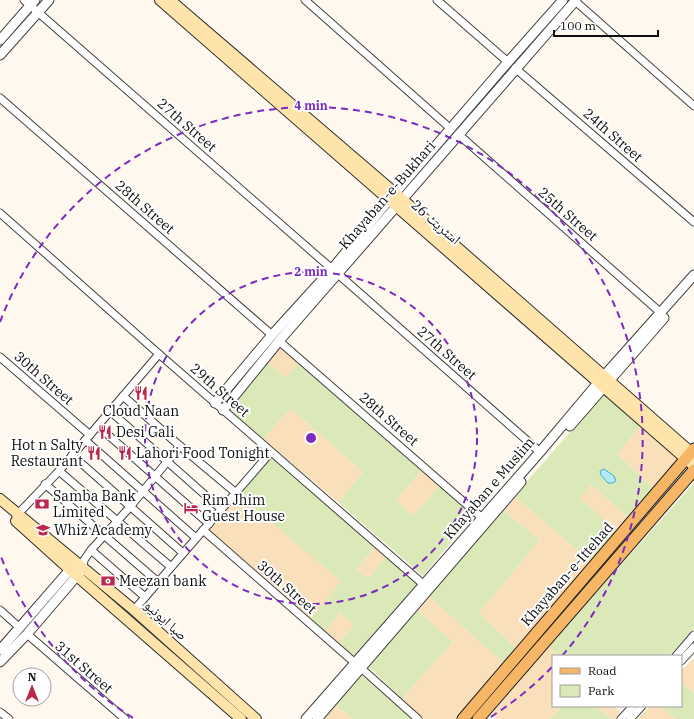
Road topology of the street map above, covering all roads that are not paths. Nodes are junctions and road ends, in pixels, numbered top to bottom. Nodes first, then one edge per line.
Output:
1 (49, 0) edge
2 (160, 0) edge
3 (170, 0) edge
4 (305, 0) edge
5 (437, 0) edge
6 (563, 0) edge
7 (575, 1) edge
8 (30, 2) edge
9 (38, 13) junction
10 (0, 40) edge
11 (0, 55) edge
12 (508, 62) junction
13 (515, 68) junction
14 (0, 98) edge
15 (694, 106) edge
16 (455, 132) junction
17 (395, 200) junction
18 (0, 213) edge
19 (694, 222) edge
20 (335, 272) junction
21 (694, 275) edge
22 (694, 284) edge
23 (660, 313) junction
24 (276, 338) junction
25 (159, 354) junction
26 (0, 357) edge
27 (603, 382) junction
28 (123, 396) junction
29 (216, 403) junction
30 (223, 410) junction
31 (110, 411) junction
32 (567, 424) junction
33 (98, 426) junction
34 (87, 438) junction
35 (180, 446) junction
36 (271, 452) junction
37 (540, 452) junction
38 (72, 455) junction
39 (692, 456) edge
40 (167, 462) junction
41 (694, 470) edge
42 (59, 471) junction
43 (155, 476) junction
44 (45, 484) junction
45 (144, 491) junction
46 (236, 493) junction
47 (505, 496) junction
48 (0, 499) edge
49 (0, 507) edge
50 (130, 507) junction
51 (221, 509) junction
52 (16, 517) junction
53 (481, 517) junction
54 (118, 521) junction
55 (209, 524) junction
56 (203, 530) junction
57 (105, 536) junction
58 (196, 538) junction
59 (460, 546) junction
60 (91, 550) junction
61 (183, 553) junction
62 (78, 567) junction
63 (171, 567) junction
64 (158, 582) junction
65 (424, 584) junction
66 (145, 597) junction
67 (0, 610) edge
68 (134, 610) junction
69 (396, 621) junction
70 (23, 631) junction
71 (694, 635) edge
72 (694, 646) edge
73 (0, 650) edge
74 (677, 655) edge
75 (682, 660) edge
76 (0, 662) edge
77 (358, 665) junction
78 (632, 707) edge
79 (641, 707) edge
80 (0, 712) edge
81 (9, 719) edge
82 (125, 719) edge
83 (241, 719) edge
84 (256, 719) edge
85 (306, 719) edge
86 (317, 719) edge
87 (418, 719) edge
88 (463, 719) edge
89 (478, 719) edge
90 (621, 719) edge
91 (630, 719) edge

1 - 9 street
2 - 17 main road, اسٹریٹ 26
3 - 17 main road, اسٹریٹ 26
4 - 16 street, 25th Street
5 - 12 street
6 - 12 street, Khayaban-e-Bukhari
7 - 13 street, Khayaban-e-Bukhari
7 - 15 street
8 - 9 street, 27th Street
8 - 10 street
9 - 11 street
9 - 20 street, 27th Street
12 - 16 street, Khayaban-e-Bukhari
13 - 16 street, Khayaban-e-Bukhari
13 - 19 street, 24th Street
14 - 24 street, 28th Street
16 - 17 street, Khayaban-e-Bukhari
16 - 23 street, 25th Street
17 - 20 street, Khayaban-e-Bukhari
17 - 27 main road, اسٹریٹ 26
18 - 25 street, 29th Street
20 - 24 street, Khayaban-e-Bukhari
20 - 37 street, 27th Street
21 - 23 street, Khayaban e Muslim
22 - 27 street, Khayaban e Muslim
23 - 27 street, Khayaban e Muslim
24 - 29 street, Khayaban-e-Bukhari
24 - 30 street, Khayaban-e-Bukhari
24 - 53 street, 28th Street
25 - 28 street
25 - 29 street, 29th Street
26 - 34 street, 30th Street
27 - 32 street, Khayaban e Muslim
27 - 39 main road, اسٹریٹ 26
28 - 31 street
28 - 35 street
29 - 30 street, 29th Street
30 - 36 street, 29th Street
31 - 33 street
31 - 40 street
32 - 37 street, Khayaban e Muslim
32 - 47 street, Khayaban e Muslim
33 - 34 street
33 - 43 street
34 - 38 street
34 - 45 street, 30th Street
35 - 40 street
35 - 46 street
36 - 46 street
36 - 65 street, 29th Street
37 - 47 street, Khayaban e Muslim
38 - 42 street
38 - 50 street
39 - 88 main road, Khayaban-e-Ittehad
40 - 43 street
40 - 51 street
41 - 89 main road, Khayaban-e-Ittehad
42 - 44 street
42 - 54 street
43 - 45 street
43 - 55 street
44 - 52 street
44 - 57 street
45 - 50 street
45 - 58 street, 30th Street
46 - 51 street
47 - 53 street, Khayaban e Muslim
47 - 59 street, Khayaban e Muslim
48 - 52 main road, صبا ایونیو
49 - 52 main road, صبا ایونیو
50 - 54 street
50 - 61 street
51 - 55 street
52 - 62 main road, صبا ایونیو
53 - 59 street, Khayaban e Muslim
54 - 57 street
54 - 63 street
55 - 56 street
56 - 58 street
56 - 77 street, 30th Street
57 - 60 street
57 - 64 street
58 - 61 street
59 - 65 street, Khayaban e Muslim
59 - 69 street, Khayaban e Muslim
60 - 62 street
60 - 66 street
61 - 63 street
62 - 68 main road, صبا ایونیو
62 - 70 street
62 - 83 main road, صبا ایونیو
63 - 64 street
64 - 66 street
65 - 69 street, Khayaban e Muslim
66 - 68 street
67 - 70 street, 31st Street
68 - 84 main road, صبا ایونیو
69 - 77 street, Khayaban e Muslim
70 - 73 street
70 - 76 street
70 - 82 street, 31st Street
71 - 74 street
72 - 75 street
77 - 85 street, Khayaban e Muslim
77 - 86 street, Khayaban e Muslim
77 - 87 street, 30th Street
78 - 90 street
79 - 91 street
80 - 81 street

